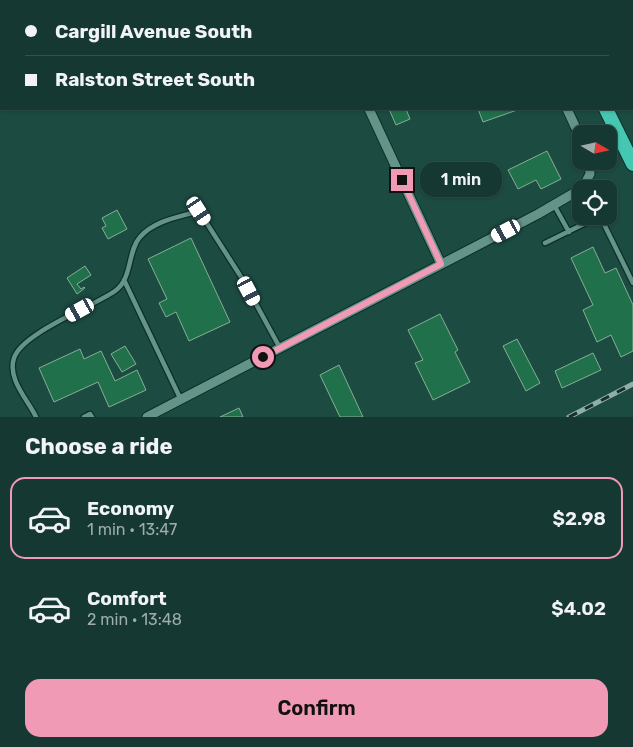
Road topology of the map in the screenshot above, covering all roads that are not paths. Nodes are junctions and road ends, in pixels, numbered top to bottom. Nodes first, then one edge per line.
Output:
1 (369, 110) edge
2 (567, 110) edge
3 (606, 110) edge
4 (574, 125) edge
5 (633, 164) edge
6 (572, 194) edge
7 (554, 205) junction
8 (569, 232) junction
9 (545, 244) dead end
10 (441, 264) junction
11 (124, 280) junction
12 (633, 283) edge
13 (280, 348) junction
14 (181, 400) junction
15 (36, 417) edge
16 (84, 417) edge
17 (92, 417) edge
18 (147, 417) edge

1 - 10 street
2 - 4 street
3 - 5 highway
6 - 7 street
7 - 8 lane
7 - 10 street
8 - 9 lane
8 - 12 lane
10 - 13 street
11 - 13 lane
11 - 14 lane
11 - 15 lane
13 - 14 street
14 - 18 street
16 - 17 lane

